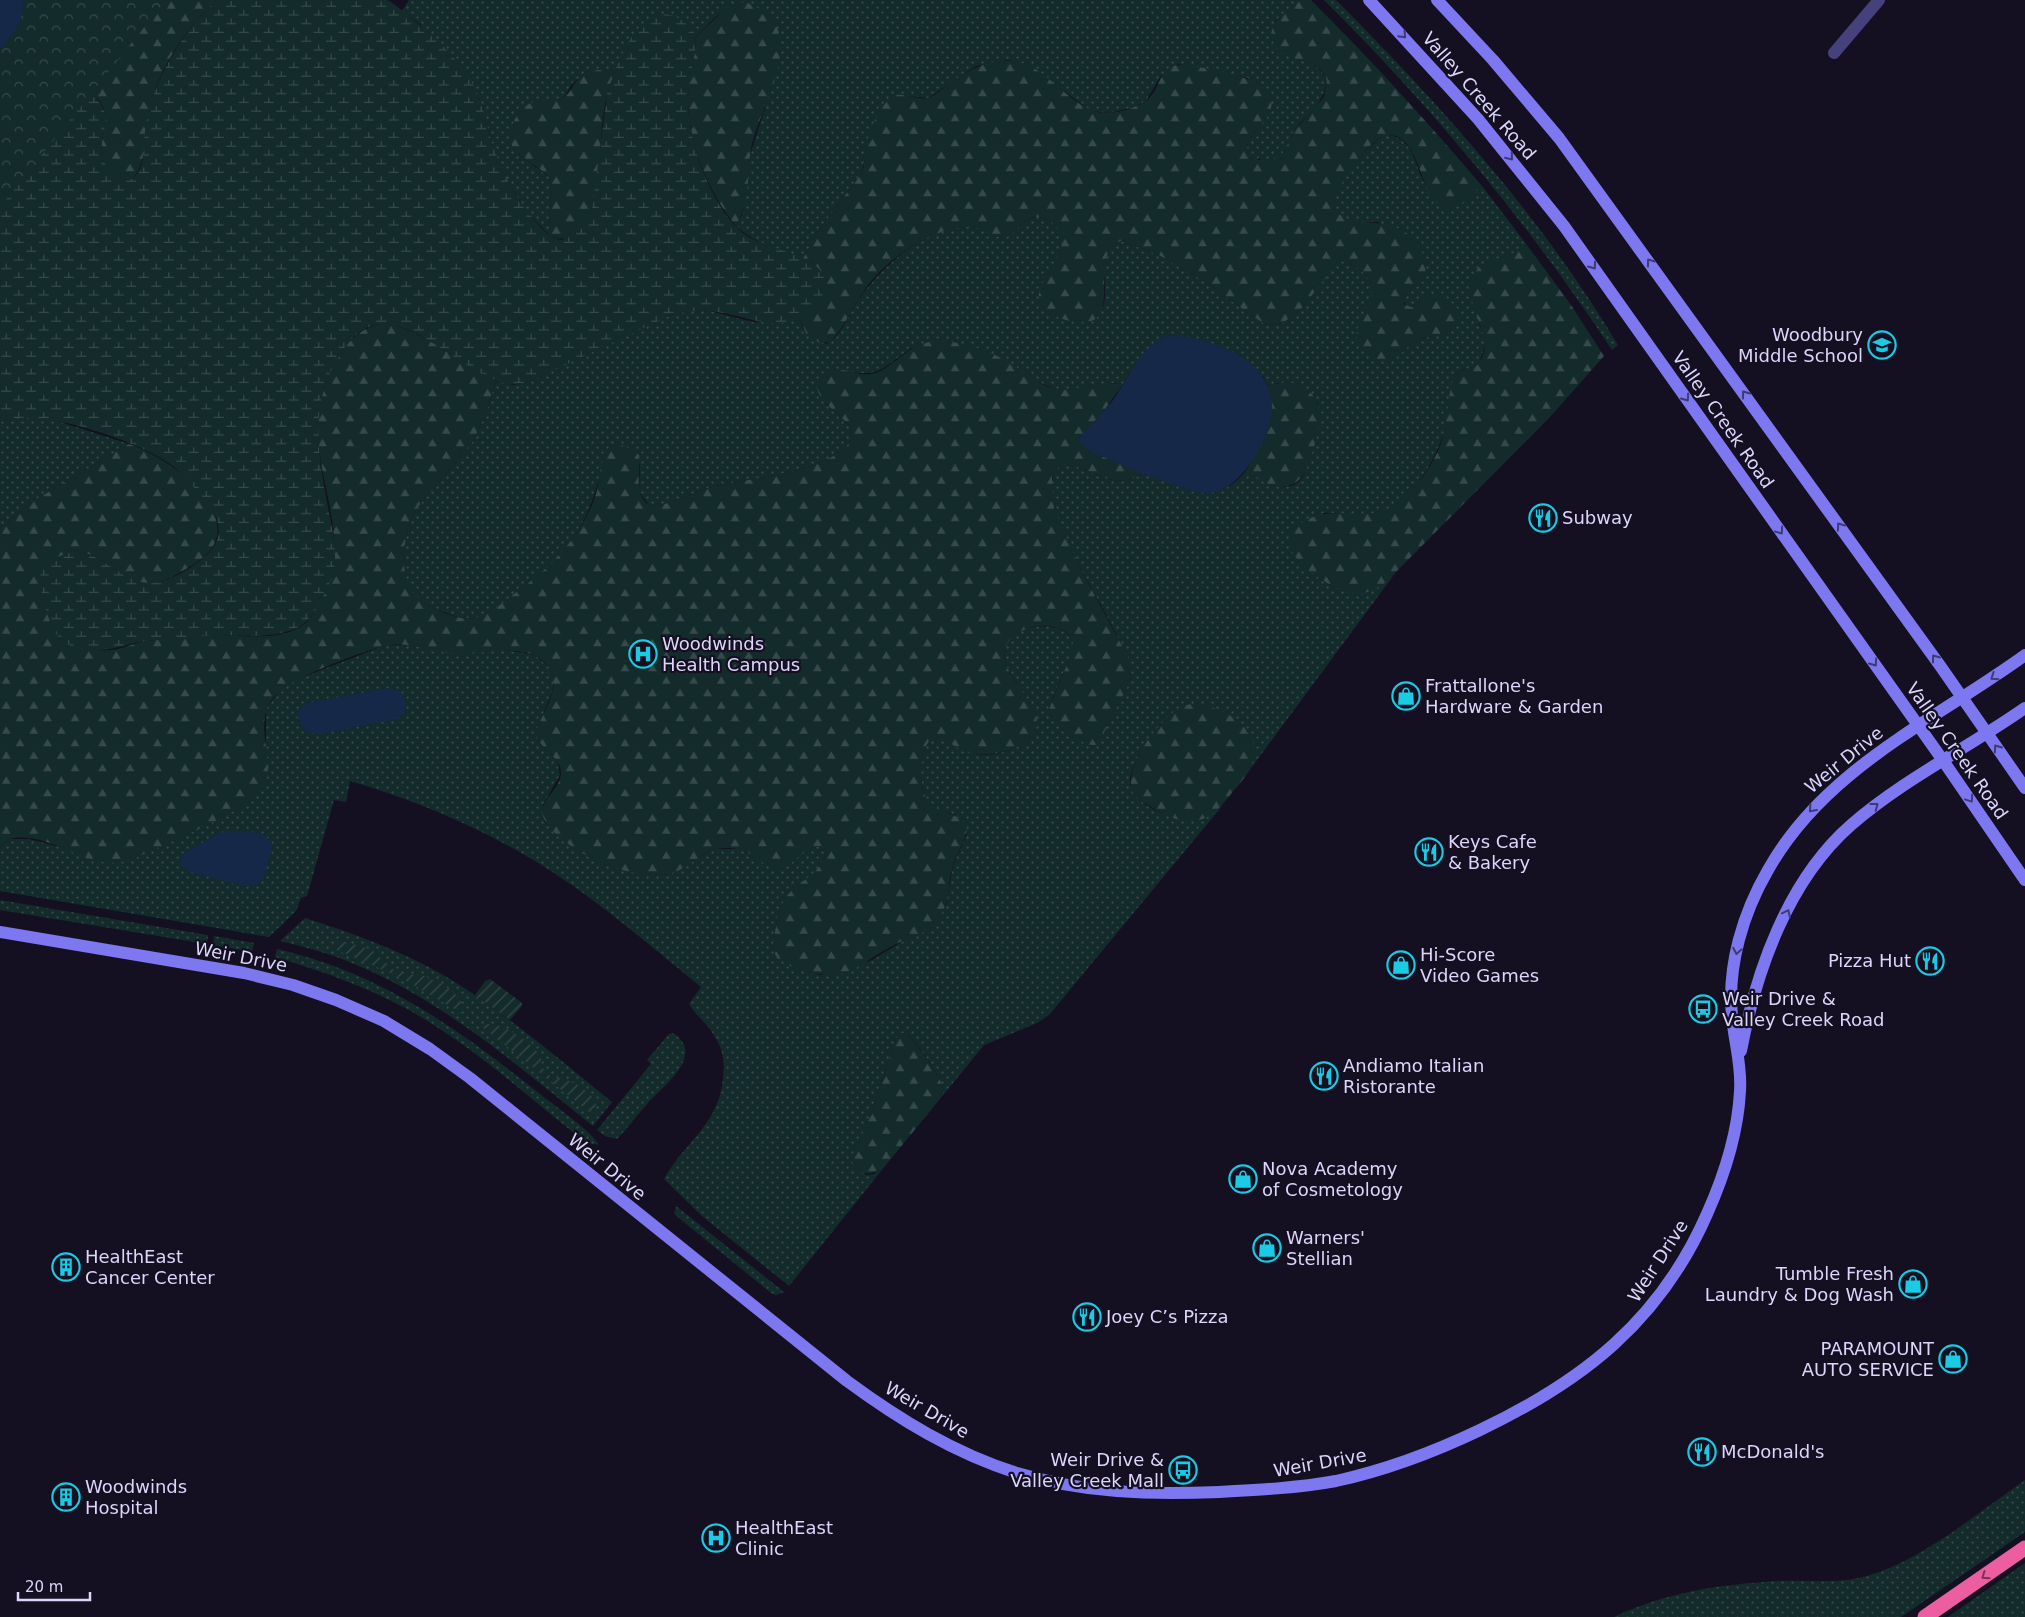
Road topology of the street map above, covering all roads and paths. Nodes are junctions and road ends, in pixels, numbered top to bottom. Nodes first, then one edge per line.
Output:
1 (1369, 0) edge
2 (1437, 0) edge
3 (1879, 0) edge
4 (1834, 53) dead end
5 (2025, 655) edge
6 (1962, 698) junction
7 (2025, 708) edge
8 (1919, 726) junction
9 (1986, 732) junction
10 (1942, 759) junction
11 (2025, 788) edge
12 (2025, 880) edge
13 (0, 932) edge
14 (1740, 1059) junction
15 (2025, 1548) edge
16 (1925, 1617) edge

1 -> 8 street, Valley Creek Road
6 -> 2 street, Valley Creek Road
3 - 4 street
5 -> 6 street, Weir Drive
6 - 8 street, Weir Drive
6 - 9 street, Valley Creek Road
7 - 9 street, Weir Drive
8 - 10 street, Valley Creek Road
8 -> 14 street, Weir Drive
9 - 10 street, Weir Drive
11 -> 9 street, Valley Creek Road
10 -> 12 street, Valley Creek Road
14 -> 10 street, Weir Drive
13 - 14 street, Weir Drive
15 -> 16 highway

